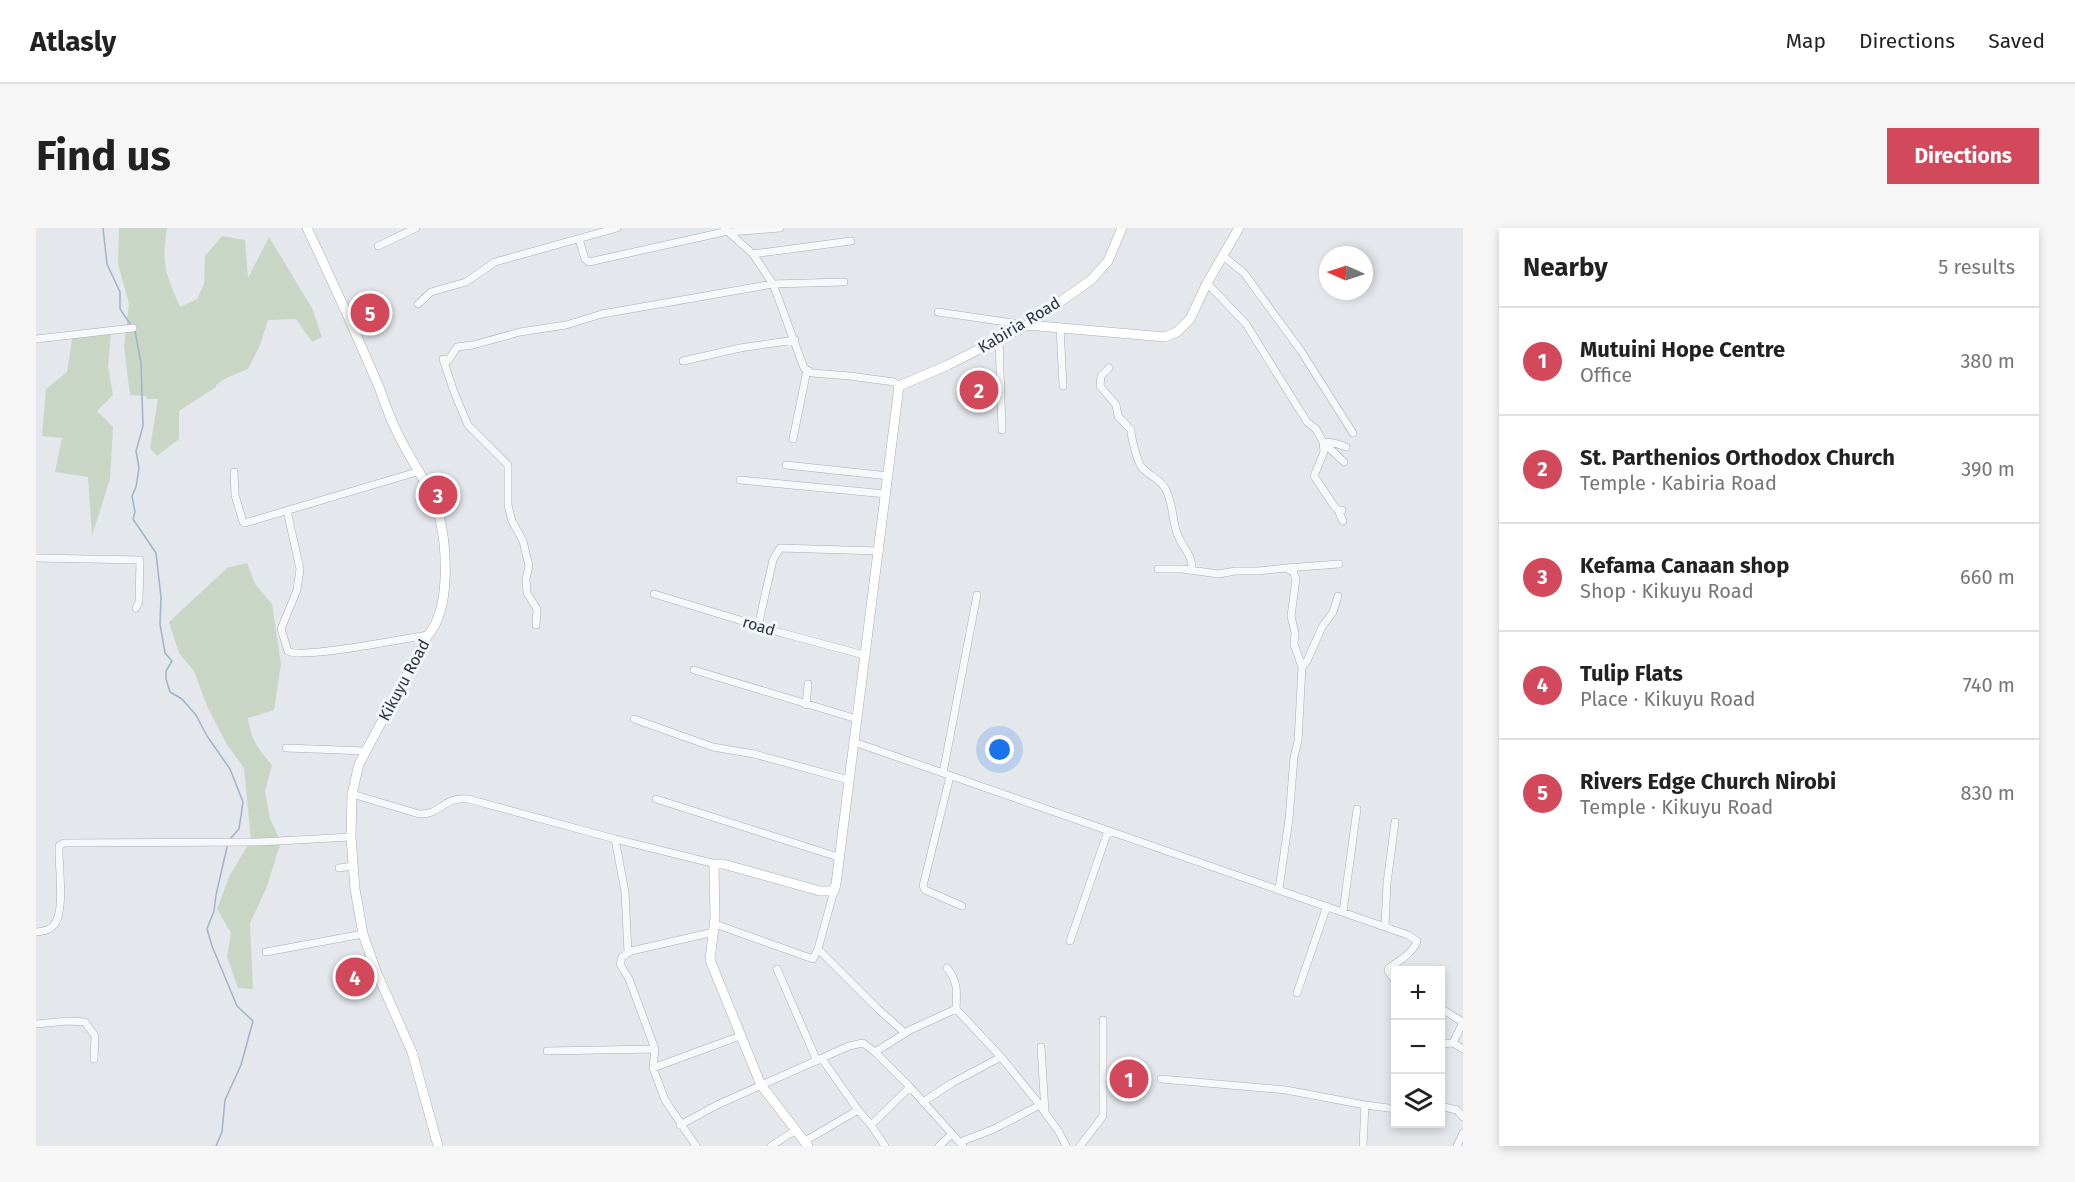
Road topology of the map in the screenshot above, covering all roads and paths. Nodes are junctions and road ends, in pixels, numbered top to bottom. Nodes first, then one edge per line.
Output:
1 (307, 228) edge
2 (416, 228) edge
3 (617, 228) edge
4 (780, 228) edge
5 (1122, 228) edge
6 (1239, 228) edge
7 (727, 230) edge
8 (579, 239) junction
9 (851, 241) dead end
10 (378, 246) dead end
11 (753, 254) junction
12 (1223, 256) junction
13 (844, 282) dead end
14 (773, 284) junction
15 (1207, 284) junction
16 (418, 303) dead end
17 (938, 312) dead end
18 (1027, 325) junction
19 (1060, 327) junction
20 (133, 328) dead end
21 (36, 339) edge
22 (999, 339) junction
23 (795, 340) junction
24 (682, 361) dead end
25 (1109, 368) dead end
26 (807, 370) junction
27 (900, 386) junction
28 (1063, 386) dead end
29 (1002, 430) dead end
30 (1353, 434) dead end
31 (793, 438) dead end
32 (1323, 442) junction
33 (1346, 447) dead end
34 (1344, 462) dead end
35 (786, 465) dead end
36 (420, 471) junction
37 (234, 472) dead end
38 (889, 476) junction
39 (740, 480) dead end
40 (886, 494) junction
41 (287, 511) junction
42 (1343, 521) dead end
43 (879, 551) junction
44 (36, 558) edge
45 (1339, 564) dead end
46 (1286, 568) junction
47 (1158, 569) dead end
48 (1192, 571) junction
49 (654, 594) dead end
50 (977, 595) dead end
51 (1338, 596) dead end
52 (136, 608) dead end
53 (536, 625) dead end
54 (758, 626) junction
55 (428, 635) junction
56 (864, 655) junction
57 (1302, 668) junction
58 (694, 670) dead end
59 (808, 684) dead end
60 (806, 705) junction
61 (634, 719) dead end
62 (856, 719) junction
63 (854, 742) junction
64 (286, 748) dead end
65 (366, 751) junction
66 (946, 775) junction
67 (849, 780) junction
68 (352, 794) junction
69 (656, 799) dead end
70 (1357, 808) dead end
71 (1395, 822) dead end
72 (1108, 831) junction
73 (351, 837) junction
74 (615, 839) junction
75 (838, 857) junction
76 (716, 864) junction
77 (353, 866) junction
78 (339, 868) dead end
79 (1279, 889) junction
80 (834, 891) junction
81 (962, 906) dead end
82 (1327, 906) junction
83 (1343, 912) junction
84 (1384, 926) junction
85 (714, 928) junction
86 (36, 932) edge
87 (363, 934) junction
88 (1070, 941) dead end
89 (818, 949) junction
90 (266, 952) dead end
91 (628, 953) junction
92 (1392, 966) edge
93 (947, 968) dead end
94 (777, 969) dead end
95 (1297, 993) dead end
96 (956, 1009) junction
97 (1445, 1011) edge
98 (1103, 1020) dead end
99 (1463, 1022) edge
100 (36, 1024) edge
101 (905, 1033) junction
102 (740, 1036) junction
103 (1453, 1043) junction
104 (1445, 1044) edge
105 (1041, 1047) dead end
106 (655, 1049) junction
107 (1463, 1049) edge
108 (547, 1051) dead end
109 (875, 1052) junction
110 (1001, 1057) junction
111 (94, 1059) dead end
112 (820, 1060) junction
113 (653, 1068) junction
114 (1161, 1079) dead end
115 (761, 1085) junction
116 (910, 1087) junction
117 (923, 1102) junction
118 (1365, 1105) junction
119 (1038, 1106) junction
120 (1445, 1107) edge
121 (1391, 1108) edge
122 (858, 1110) junction
123 (1045, 1112) junction
124 (1463, 1117) edge
125 (680, 1125) junction
126 (871, 1125) junction
127 (796, 1130) junction
128 (1463, 1133) edge
129 (952, 1134) junction
130 (807, 1144) edge
131 (961, 1144) edge
132 (438, 1146) edge
133 (696, 1146) edge
134 (771, 1146) edge
135 (885, 1146) edge
136 (939, 1146) edge
137 (1066, 1146) edge
138 (1080, 1146) edge
139 (1363, 1146) edge
140 (1457, 1146) edge

1 - 36 main road, Kikuyu Road
2 - 10 street
3 - 8 street
4 - 7 street
5 - 18 main road, Kabiria Road
6 - 12 main road
7 - 8 street
7 - 11 street
8 - 16 street
9 - 11 street
11 - 14 street
12 - 15 main road
12 - 30 street
13 - 14 street
14 - 23 street
14 - 53 street
15 - 19 main road
15 - 32 street
17 - 18 street
18 - 19 main road
18 - 22 main road, Kabiria Road
19 - 28 street
20 - 21 street
22 - 27 main road, Kabiria Road
22 - 29 street
23 - 24 street
23 - 26 street
25 - 48 street
26 - 27 street
26 - 31 street
27 - 38 main road
32 - 33 street
32 - 34 street
32 - 42 street
35 - 38 street
36 - 41 street
36 - 55 main road, Kikuyu Road
37 - 41 street
38 - 40 main road
39 - 40 street
40 - 43 main road
41 - 55 street
43 - 54 street
43 - 56 main road
44 - 52 street
45 - 46 street
46 - 48 street
46 - 57 street
47 - 48 street
49 - 54 street, road
50 - 66 street
51 - 57 street
54 - 56 street, road
55 - 65 main road, Kikuyu Road
56 - 62 main road
57 - 79 street
58 - 60 street
59 - 60 street
60 - 62 street
61 - 67 street
62 - 63 main road
63 - 66 street
63 - 67 main road
64 - 65 street
65 - 68 main road, Kikuyu Road
66 - 72 street
66 - 81 street
67 - 75 main road
68 - 73 main road, Kikuyu Road
68 - 74 street
69 - 75 street
70 - 83 street
71 - 84 street
72 - 79 street
72 - 88 street
73 - 77 main road, Kikuyu Road
73 - 86 street
74 - 76 street
74 - 91 street
75 - 80 main road
76 - 80 main road
76 - 85 main road
77 - 78 street
77 - 87 main road, Kikuyu Road
79 - 82 street
80 - 89 street
82 - 83 street
82 - 95 street
83 - 84 street
84 - 92 street
85 - 89 street
85 - 91 street
85 - 102 main road
87 - 90 street
87 - 132 main road, Kikuyu Road
89 - 101 street
91 - 106 street
93 - 96 street
94 - 112 street
96 - 101 street
96 - 110 street
97 - 99 street
98 - 138 street
99 - 103 street
100 - 111 street
101 - 109 street
102 - 113 street
102 - 115 main road
103 - 104 street
103 - 107 street
105 - 123 street
106 - 108 street
106 - 113 street
109 - 112 street
109 - 116 street
110 - 117 street
110 - 119 street
112 - 115 street
112 - 122 street
113 - 125 street
114 - 118 street
115 - 125 street
115 - 127 main road
116 - 117 street
116 - 126 street
117 - 129 street
118 - 121 street
118 - 139 street
119 - 123 street
119 - 131 street
120 - 124 street
122 - 126 street
122 - 130 street
123 - 137 street
125 - 133 street
126 - 135 street
127 - 130 main road
127 - 134 street
128 - 140 street
129 - 131 street
129 - 136 street

